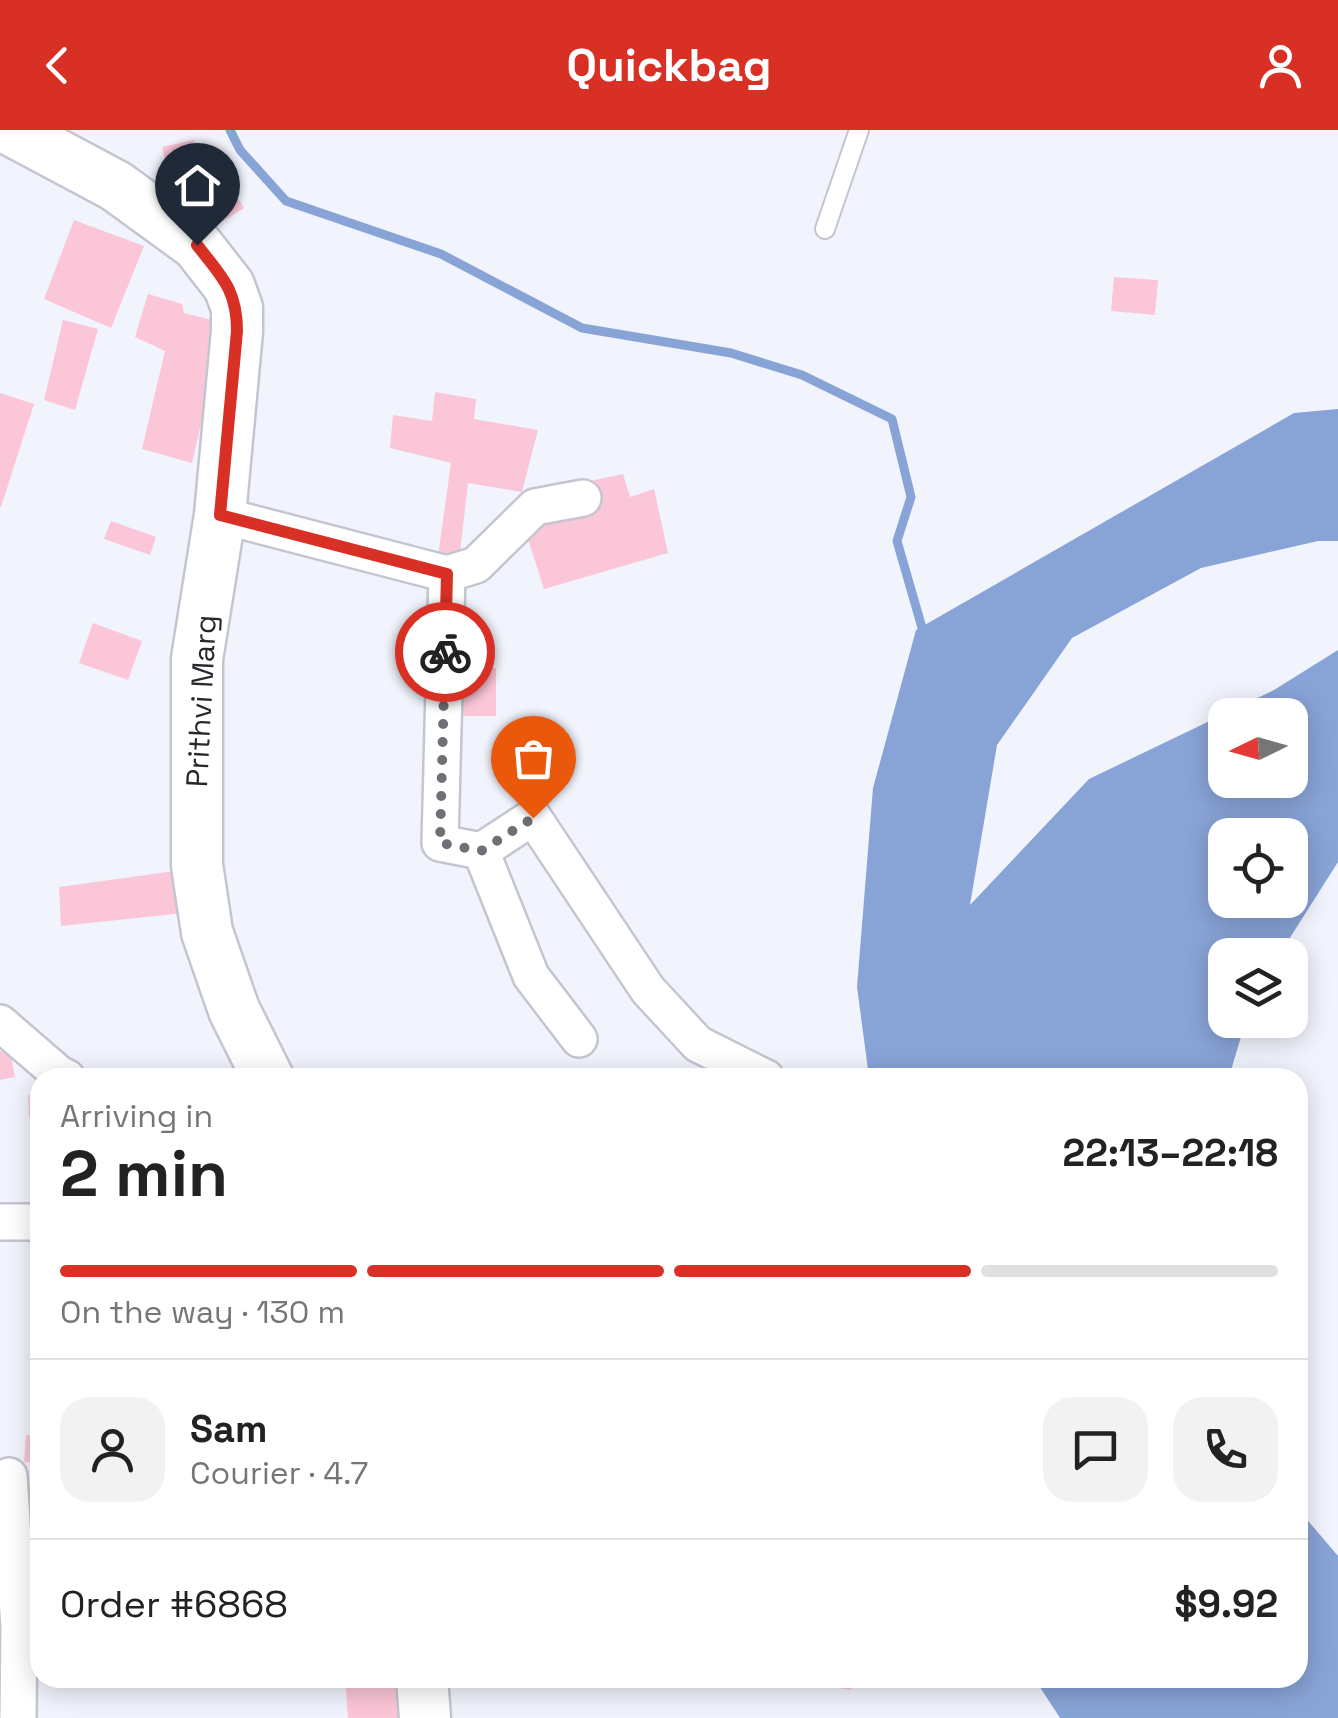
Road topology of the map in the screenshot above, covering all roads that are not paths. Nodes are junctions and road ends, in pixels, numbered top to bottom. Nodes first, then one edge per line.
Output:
1 (11, 130) edge
2 (858, 130) edge
3 (825, 229) dead end
4 (583, 498) dead end
5 (220, 515) junction
6 (447, 574) junction
7 (481, 851) junction
8 (0, 1023) edge
9 (578, 1039) dead end
10 (52, 1068) edge
11 (263, 1068) edge
12 (746, 1068) edge
13 (0, 1222) edge
14 (30, 1222) edge
15 (9, 1476) dead end
16 (18, 1718) edge

1 - 5 street, Prithvi Marg
2 - 3 lane
4 - 6 street
5 - 6 street
5 - 11 street, Prithvi Marg
6 - 7 street
7 - 9 street
7 - 12 street
8 - 10 street
13 - 14 street
15 - 16 street

